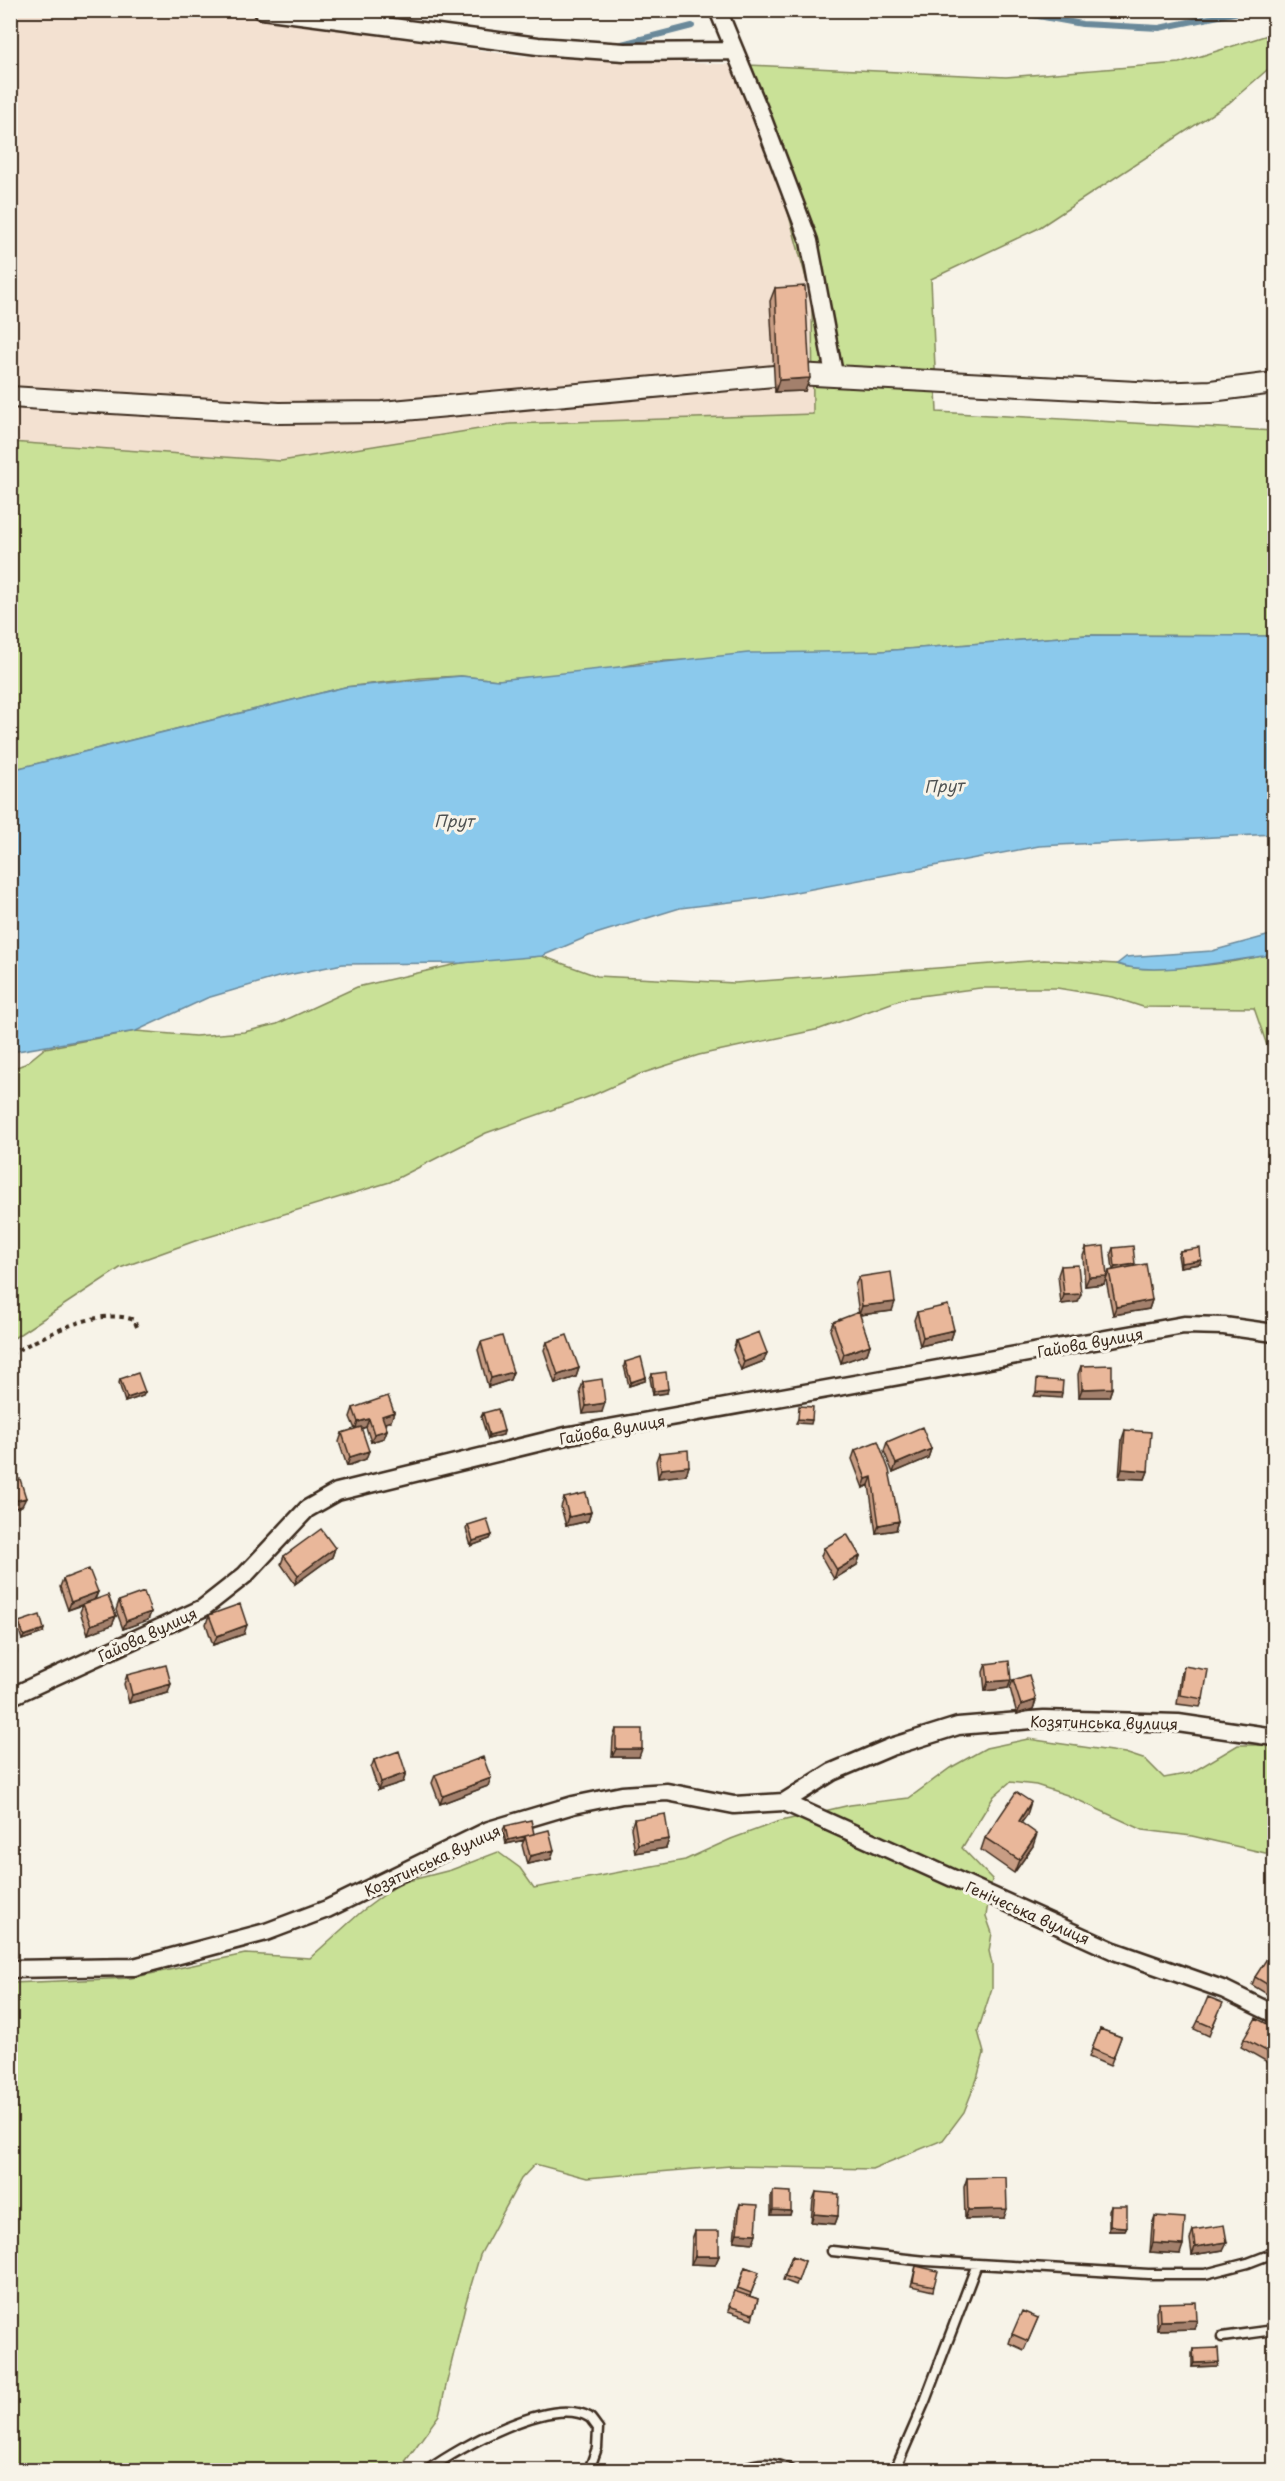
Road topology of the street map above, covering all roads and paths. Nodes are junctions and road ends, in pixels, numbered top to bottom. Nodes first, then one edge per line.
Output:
1 (262, 10) edge
2 (718, 10) edge
3 (735, 51) junction
4 (834, 374) junction
5 (1275, 383) edge
6 (10, 397) edge
7 (138, 1329) dead end
8 (1275, 1333) edge
9 (10, 1354) edge
10 (10, 1697) edge
11 (1275, 1737) edge
12 (784, 1802) junction
13 (10, 1969) edge
14 (1275, 2014) edge
15 (832, 2250) dead end
16 (1275, 2253) edge
17 (977, 2264) junction
18 (1275, 2330) edge
19 (1222, 2337) dead end
20 (428, 2470) edge
21 (589, 2470) edge
22 (740, 2470) edge
23 (790, 2470) edge
24 (895, 2470) edge

1 - 3 street
2 - 3 street
3 - 4 street
4 - 5 street
4 - 6 street
7 - 9 path
8 - 10 street, Гайова вулиця
11 - 12 street, Козятинська вулиця
12 - 13 street, Козятинська вулиця
12 - 14 street, Генічеська вулиця
15 - 17 lane
16 - 17 lane
17 - 24 lane
18 - 19 lane
20 - 21 lane
22 - 23 lane

